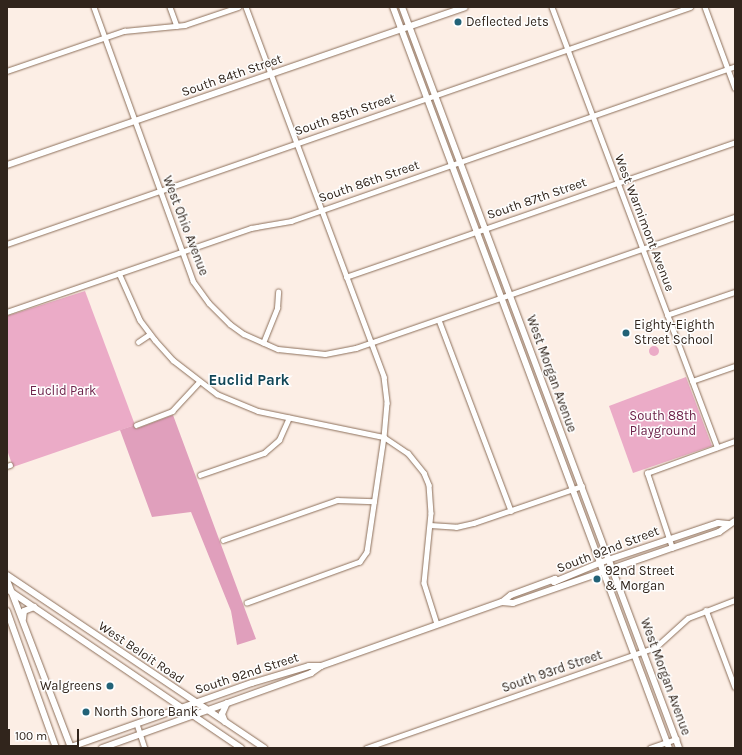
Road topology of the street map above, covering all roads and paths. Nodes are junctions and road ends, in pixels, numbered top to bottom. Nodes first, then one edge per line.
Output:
1 (94, 7) edge
2 (170, 7) edge
3 (238, 7) edge
4 (246, 7) edge
5 (393, 7) edge
6 (402, 7) edge
7 (465, 7) edge
8 (552, 7) edge
9 (690, 7) edge
10 (705, 7) edge
11 (177, 26) junction
12 (409, 26) junction
13 (401, 29) junction
14 (105, 37) junction
15 (567, 49) junction
16 (735, 66) edge
17 (728, 69) junction
18 (7, 70) edge
19 (271, 74) junction
20 (735, 88) edge
21 (435, 95) junction
22 (427, 98) junction
23 (592, 116) junction
24 (135, 122) junction
25 (735, 142) edge
26 (296, 143) junction
27 (460, 162) junction
28 (452, 164) junction
29 (7, 166) edge
30 (617, 183) junction
31 (160, 190) junction
32 (322, 210) junction
33 (735, 217) edge
34 (485, 228) junction
35 (478, 231) junction
36 (7, 244) edge
37 (642, 249) junction
38 (181, 251) junction
39 (120, 273) junction
40 (346, 277) junction
41 (278, 292) dead end
42 (735, 292) edge
43 (510, 294) junction
44 (503, 297) junction
45 (8, 312) edge
46 (667, 315) junction
47 (439, 320) junction
48 (150, 334) junction
49 (138, 342) dead end
50 (263, 343) junction
51 (371, 343) junction
52 (735, 366) edge
53 (692, 380) junction
54 (199, 382) junction
55 (545, 388) junction
56 (538, 391) junction
57 (289, 418) junction
58 (136, 425) dead end
59 (384, 437) junction
60 (735, 441) edge
61 (717, 448) junction
62 (200, 476) dead end
63 (582, 486) junction
64 (574, 489) junction
65 (374, 501) junction
66 (510, 511) junction
67 (735, 521) edge
68 (728, 524) junction
69 (430, 525) junction
70 (599, 532) junction
71 (591, 534) junction
72 (669, 539) junction
73 (222, 540) dead end
74 (672, 548) junction
75 (609, 560) junction
76 (602, 562) junction
77 (612, 568) junction
78 (605, 571) junction
79 (7, 574) edge
80 (7, 580) edge
81 (10, 591) edge
82 (624, 600) junction
83 (735, 600) edge
84 (502, 602) junction
85 (617, 602) junction
86 (247, 603) dead end
87 (34, 607) junction
88 (706, 610) junction
89 (7, 611) edge
90 (437, 624) junction
91 (25, 626) junction
92 (644, 651) junction
93 (636, 654) junction
94 (320, 666) junction
95 (733, 675) edge
96 (735, 687) edge
97 (196, 703) junction
98 (227, 703) junction
99 (180, 709) junction
100 (207, 710) junction
101 (192, 716) junction
102 (225, 722) junction
103 (137, 724) junction
104 (140, 734) junction
105 (676, 739) junction
106 (668, 745) edge
107 (56, 748) edge
108 (70, 748) edge
109 (102, 748) edge
110 (145, 748) edge
111 (241, 748) edge
112 (264, 748) edge
113 (366, 748) edge
114 (650, 748) edge
115 (680, 748) edge

1 - 14 street, West Ohio Avenue
2 - 11 street
3 - 11 street
4 - 19 street
5 - 13 main road, West Morgan Avenue
6 - 12 main road, West Morgan Avenue
7 - 12 main road, South 84th Street
8 - 15 street, West Warnimont Avenue
9 - 15 street, South 85th Street
10 - 17 street
11 - 14 street
12 - 13 main road, South 84th Street
12 - 21 main road, West Morgan Avenue
13 - 19 main road, South 84th Street
13 - 22 main road, West Morgan Avenue
14 - 18 street
14 - 24 street, West Ohio Avenue
15 - 21 street, South 85th Street
15 - 23 street, West Warnimont Avenue
16 - 17 street, South 86th Street
17 - 20 street
17 - 23 street, South 86th Street
19 - 24 main road, South 84th Street
19 - 26 street
21 - 22 street, South 85th Street
21 - 27 main road, West Morgan Avenue
22 - 26 street, South 85th Street
22 - 28 main road, West Morgan Avenue
23 - 27 street, South 86th Street
23 - 30 street, West Warnimont Avenue
24 - 29 main road, South 84th Street
24 - 31 street, West Ohio Avenue
25 - 30 street, South 87th Street
26 - 31 street, South 85th Street
26 - 32 street
27 - 28 street, South 86th Street
27 - 34 main road, West Morgan Avenue
28 - 32 street, South 86th Street
28 - 35 main road, West Morgan Avenue
30 - 34 street, South 87th Street
30 - 37 street, West Warnimont Avenue
31 - 36 street, South 85th Street
31 - 38 street, West Ohio Avenue
32 - 38 street, South 86th Street
32 - 40 street
33 - 37 street, West Ohio Avenue
34 - 35 street, South 87th Street
34 - 43 main road, West Morgan Avenue
35 - 40 street, South 87th Street
35 - 44 main road, West Morgan Avenue
37 - 43 street, West Ohio Avenue
37 - 46 street, West Warnimont Avenue
38 - 39 street, South 86th Street
38 - 50 street, West Ohio Avenue
39 - 45 street, South 86th Street
39 - 48 street
40 - 51 street
41 - 50 street
42 - 46 street
43 - 44 street, West Ohio Avenue
43 - 55 main road, West Morgan Avenue
44 - 47 street, West Ohio Avenue
44 - 56 main road, West Morgan Avenue
46 - 53 street, West Warnimont Avenue
47 - 51 street, West Ohio Avenue
47 - 66 street
48 - 49 street
48 - 54 street
50 - 51 street, West Ohio Avenue
51 - 59 street
52 - 53 street
53 - 61 street, West Warnimont Avenue
54 - 57 street
54 - 58 street
55 - 56 main road
55 - 63 main road, West Morgan Avenue
56 - 64 main road, West Morgan Avenue
57 - 59 street
57 - 62 street
59 - 65 street
59 - 69 street
60 - 61 street
61 - 72 street
63 - 64 street
63 - 70 main road, West Morgan Avenue
64 - 66 street
64 - 71 main road, West Morgan Avenue
65 - 73 street
65 - 86 street
66 - 69 street
67 - 68 main road, South 92nd Street
68 - 72 main road, South 92nd Street
68 - 74 main road, South 92nd Street
69 - 90 street
70 - 71 main road
70 - 75 main road, West Morgan Avenue
71 - 76 main road, West Morgan Avenue
72 - 74 street
72 - 75 main road, South 92nd Street
74 - 77 main road, South 92nd Street
75 - 76 main road, South 92nd Street
75 - 77 main road, West Morgan Avenue
76 - 78 main road, West Morgan Avenue
76 - 84 main road, South 92nd Street
77 - 78 main road, South 92nd Street
77 - 82 main road, West Morgan Avenue
78 - 84 main road, South 92nd Street
78 - 85 main road, West Morgan Avenue
79 - 97 main road, West Beloit Road
80 - 81 main road
81 - 87 main road, West Beloit Road
81 - 91 main road
82 - 85 main road
82 - 92 main road, West Morgan Avenue
83 - 88 street, South 93rd Street
84 - 90 main road, South 92nd Street
85 - 93 main road, West Morgan Avenue
87 - 91 main road
87 - 99 main road, West Beloit Road
88 - 92 street, South 93rd Street
88 - 95 street
89 - 107 main road
90 - 94 main road, South 92nd Street
91 - 108 main road
92 - 93 street, South 93rd Street
92 - 105 main road, West Morgan Avenue
93 - 106 main road, West Morgan Avenue
93 - 113 street, South 93rd Street
94 - 97 main road, South 92nd Street
94 - 98 main road, South 92nd Street
95 - 96 street
97 - 99 main road, South 92nd Street
97 - 100 main road, West Beloit Road
98 - 100 main road, South 92nd Street
98 - 102 main road
99 - 101 main road, West Beloit Road
99 - 103 main road, South 92nd Street
100 - 101 main road, South 92nd Street
100 - 102 main road, West Beloit Road
101 - 104 main road, South 92nd Street
101 - 111 main road, West Beloit Road
102 - 112 main road, West Beloit Road
103 - 104 street
103 - 108 main road, South 92nd Street
104 - 109 main road, South 92nd Street
104 - 110 street
105 - 106 street
105 - 115 main road, West Morgan Avenue
106 - 114 street

